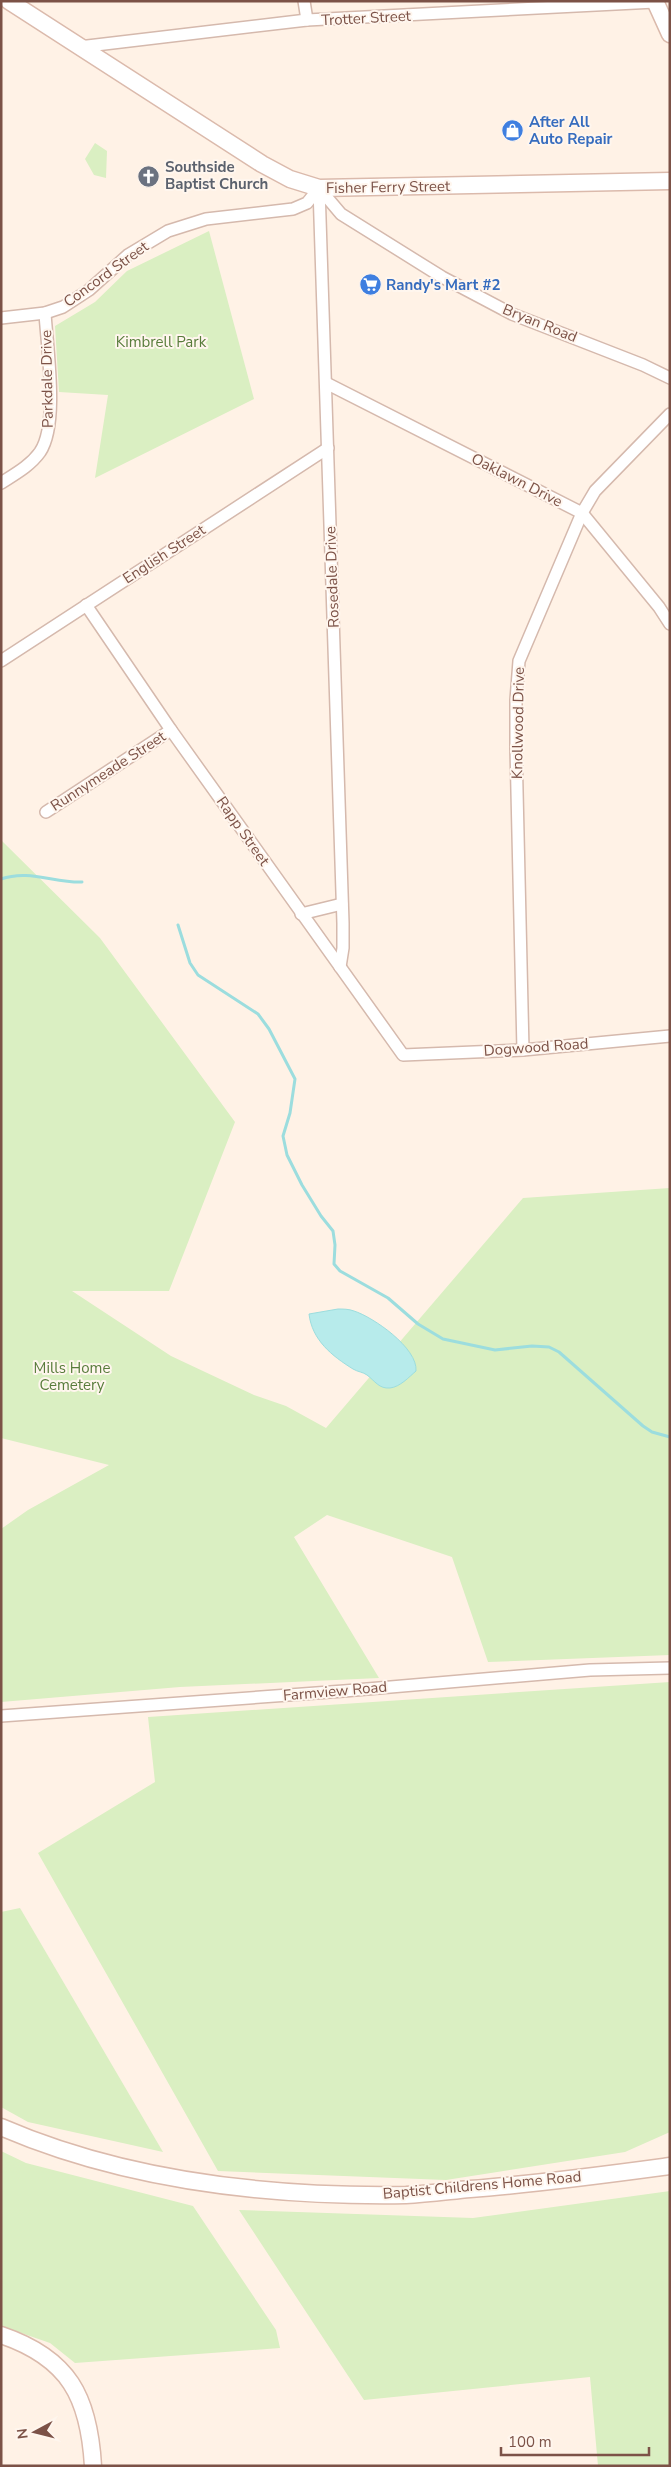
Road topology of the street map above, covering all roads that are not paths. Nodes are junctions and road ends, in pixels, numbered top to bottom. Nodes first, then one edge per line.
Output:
1 (9, 1) edge
2 (304, 1) edge
3 (655, 2) edge
4 (307, 20) junction
5 (670, 34) edge
6 (78, 47) junction
7 (670, 181) edge
8 (319, 188) junction
9 (45, 313) junction
10 (1, 318) edge
11 (670, 378) edge
12 (326, 383) junction
13 (670, 414) edge
14 (328, 448) junction
15 (1, 484) edge
16 (582, 514) junction
17 (86, 605) junction
18 (670, 624) edge
19 (1, 661) edge
20 (171, 730) junction
21 (46, 812) dead end
22 (342, 904) junction
23 (301, 914) junction
24 (340, 967) junction
25 (670, 1036) edge
26 (523, 1050) junction
27 (402, 1056) joint
28 (670, 1668) edge
29 (1, 1716) edge
30 (1, 2127) edge
31 (670, 2166) edge
32 (1, 2335) edge
33 (94, 2466) edge

1 - 6 street, Fisher Ferry Street
2 - 4 street
3 - 4 street, Trotter Street
3 - 5 street
4 - 6 street, Trotter Street
6 - 8 street, Fisher Ferry Street
7 - 8 street, Fisher Ferry Street
8 - 9 street, Concord Street
8 - 11 street, Bryan Road
8 - 12 street, Rosedale Drive
9 - 10 street, Concord Street
9 - 15 street, Parkdale Drive
12 - 14 street, Rosedale Drive
12 - 16 street, Oaklawn Drive
13 - 16 street, Knollwood Drive
14 - 17 street, English Street
14 - 22 street, Rosedale Drive
16 - 18 street, Oaklawn Drive
16 - 26 street, Knollwood Drive
17 - 19 street, English Street
17 - 20 street, Rapp Street
20 - 21 street, Runnymeade Street
20 - 23 street, Rapp Street
22 - 23 street
22 - 24 street, Rosedale Drive
23 - 24 street, Rapp Street
24 - 27 street, Rapp Street
25 - 26 street, Dogwood Road
26 - 27 street, Dogwood Road
28 - 29 street, Farmview Road
30 - 31 street, Baptist Childrens Home Road
32 - 33 street

